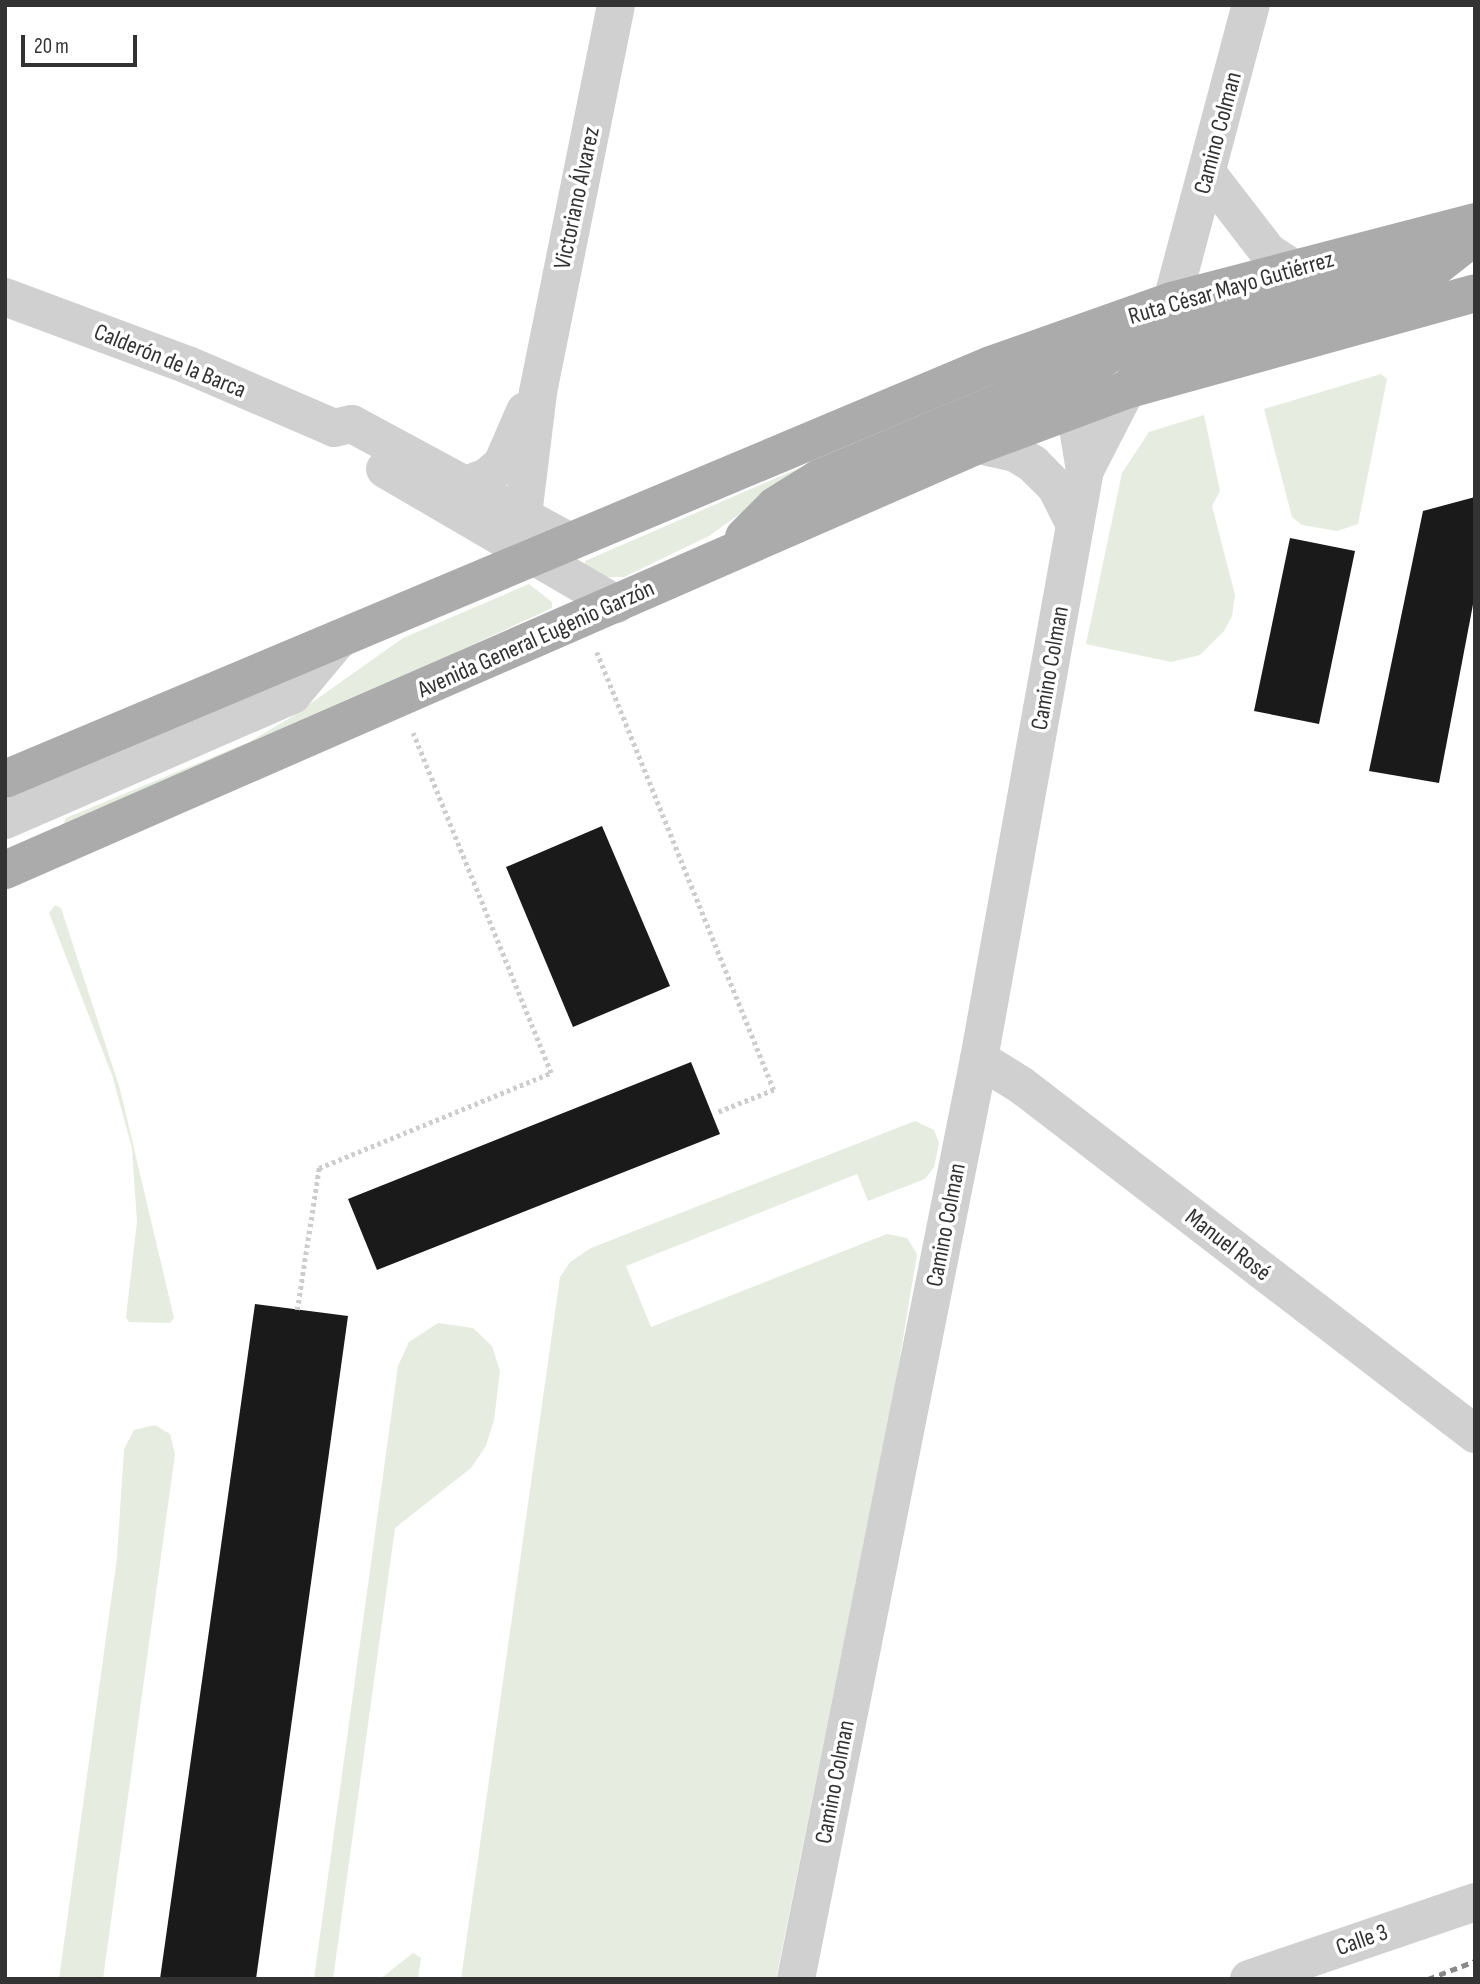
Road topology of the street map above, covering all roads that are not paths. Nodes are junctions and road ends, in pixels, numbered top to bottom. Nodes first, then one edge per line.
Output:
1 (616, 5) edge
2 (1251, 5) edge
3 (1208, 174) junction
4 (1475, 222) edge
5 (1475, 236) edge
6 (1294, 269) junction
7 (1475, 293) edge
8 (5, 297) edge
9 (1172, 301) junction
10 (1183, 337) junction
11 (991, 365) junction
12 (1205, 368) junction
13 (1126, 390) junction
14 (538, 392) junction
15 (1058, 397) junction
16 (334, 428) junction
17 (978, 445) junction
18 (1085, 470) junction
19 (468, 484) junction
20 (523, 515) junction
21 (1075, 525) junction
22 (552, 548) junction
23 (722, 558) junction
24 (617, 604) junction
25 (338, 640) junction
26 (5, 779) edge
27 (7, 819) edge
28 (5, 870) edge
29 (979, 1059) junction
30 (1475, 1434) edge
31 (1475, 1902) edge
32 (796, 1979) edge
33 (1249, 1979) edge

1 - 14 street, Victoriano Álvarez
2 - 3 street, Camino Colman
3 - 6 street
3 - 9 street, Camino Colman
4 - 6 main road, Ruta César Mayo Gutiérrez
5 - 10 main road
6 - 9 main road, Ruta César Mayo Gutiérrez
7 - 12 main road
8 - 16 street, Calderón de la Barca
9 - 10 street
9 - 11 main road, Ruta César Mayo Gutiérrez
9 - 13 street, Camino Colman
9 - 15 main road
10 - 12 street
10 - 13 main road
11 - 15 street
11 - 22 main road
12 - 13 main road
13 - 15 main road
13 - 18 street, Camino Colman
14 - 19 street, Victoriano Álvarez
14 - 20 street, Victoriano Álvarez
15 - 17 main road, Avenida General Eugenio Garzón
15 - 18 street, Camino Colman
15 - 23 main road
16 - 19 street, Calderón de la Barca
16 - 22 street, Calderón de la Barca
17 - 21 street
17 - 23 main road, Avenida General Eugenio Garzón
18 - 21 street, Camino Colman
19 - 20 street, Calderón de la Barca
20 - 22 street, Calderón de la Barca
21 - 29 street, Camino Colman
22 - 24 street, Calderón de la Barca
22 - 25 main road
23 - 24 main road, Avenida General Eugenio Garzón
24 - 28 main road, Avenida General Eugenio Garzón
25 - 26 main road
25 - 27 street
29 - 30 street, Manuel Rosé
29 - 32 street, Camino Colman
31 - 33 street, Calle 3

